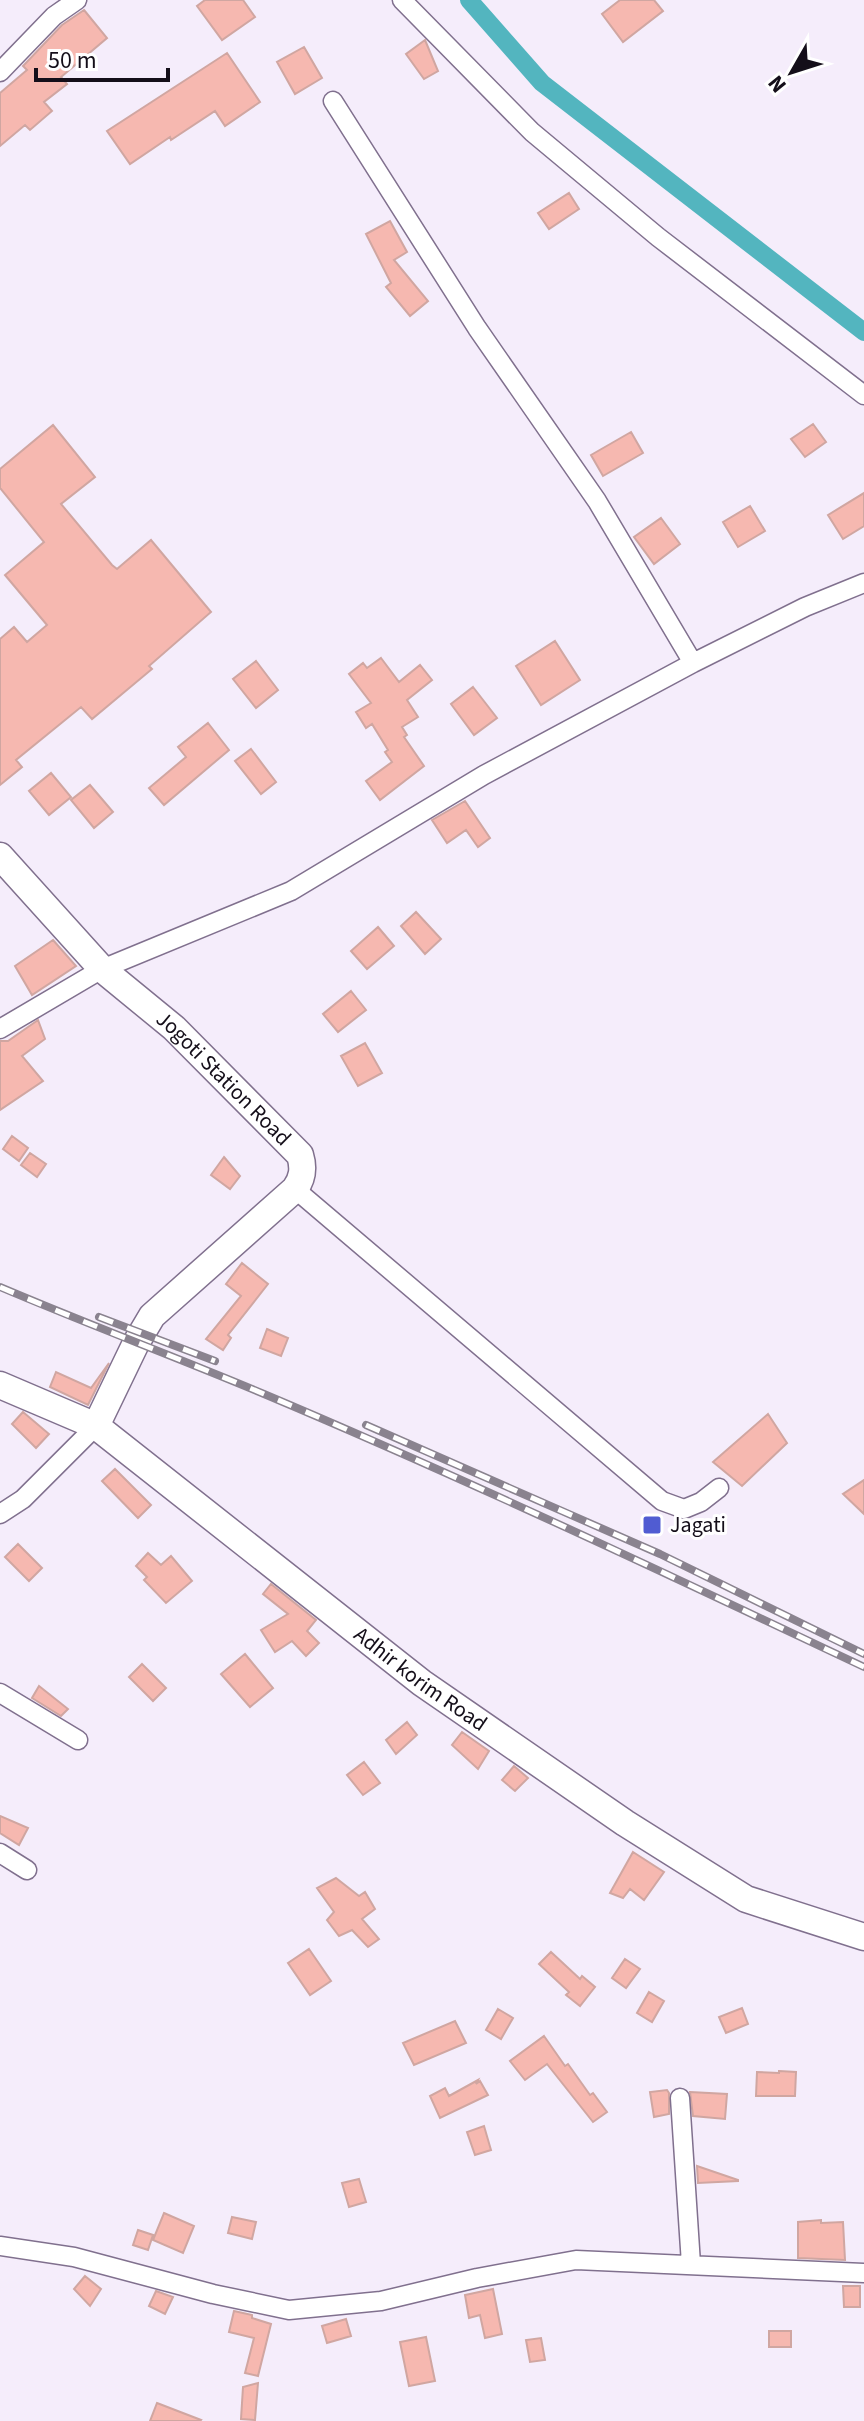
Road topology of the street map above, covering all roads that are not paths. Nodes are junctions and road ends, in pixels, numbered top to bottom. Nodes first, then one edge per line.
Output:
1 (77, 0) edge
2 (402, 0) edge
3 (0, 72) edge
4 (333, 101) dead end
5 (864, 395) edge
6 (864, 583) edge
7 (693, 663) junction
8 (0, 856) edge
9 (102, 969) junction
10 (0, 1029) edge
11 (295, 1189) junction
12 (0, 1385) edge
13 (96, 1426) junction
14 (719, 1488) dead end
15 (0, 1514) edge
16 (0, 1693) edge
17 (78, 1740) dead end
18 (0, 1853) edge
19 (27, 1870) dead end
20 (864, 1937) edge
21 (680, 2098) dead end
22 (0, 2246) edge
23 (691, 2264) junction
24 (864, 2273) edge

1 - 3 street
2 - 5 street
4 - 7 street
6 - 7 street
7 - 9 street
8 - 9 main road, Jogoti Station Road
9 - 10 street
9 - 11 main road, Jogoti Station Road
11 - 13 main road
11 - 14 street
12 - 13 main road, Adhir korim Road
13 - 15 street
13 - 20 main road, Adhir korim Road
16 - 17 street
18 - 19 street
21 - 23 street
22 - 23 street
23 - 24 street

